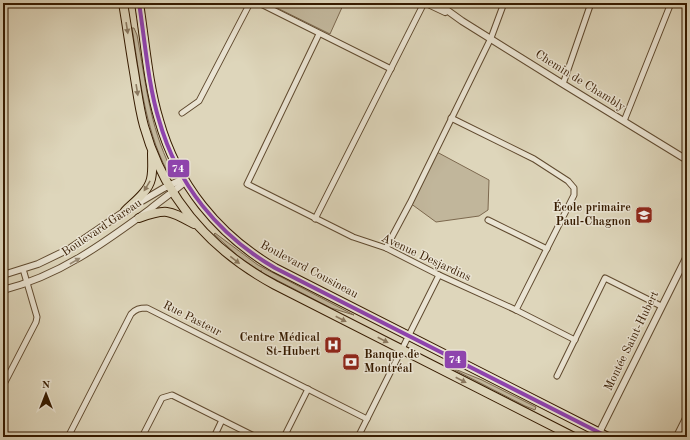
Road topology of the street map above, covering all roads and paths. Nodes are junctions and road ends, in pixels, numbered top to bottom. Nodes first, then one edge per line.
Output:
1 (123, 3) edge
2 (139, 3) edge
3 (250, 3) edge
4 (259, 3) edge
5 (425, 3) edge
6 (437, 3) edge
7 (504, 3) edge
8 (591, 3) edge
9 (671, 3) edge
10 (462, 21) junction
11 (319, 34) junction
12 (491, 38) junction
13 (391, 69) junction
14 (563, 84) junction
15 (182, 113) dead end
16 (451, 118) junction
17 (624, 121) junction
18 (152, 150) junction
19 (687, 160) edge
20 (184, 180) junction
21 (171, 189) junction
22 (125, 211) junction
23 (139, 218) junction
24 (315, 219) junction
25 (488, 220) dead end
26 (198, 226) junction
27 (386, 248) junction
28 (547, 249) junction
29 (687, 256) edge
30 (23, 269) junction
31 (3, 275) edge
32 (440, 275) junction
33 (27, 282) junction
34 (3, 290) edge
35 (661, 306) junction
36 (516, 310) junction
37 (409, 336) junction
38 (575, 340) junction
39 (401, 349) junction
40 (557, 376) dead end
41 (5, 377) edge
42 (3, 386) edge
43 (308, 389) junction
44 (687, 415) edge
45 (367, 419) junction
46 (222, 420) junction
47 (598, 435) edge
48 (68, 437) edge
49 (142, 437) edge
50 (214, 437) edge
51 (256, 437) edge
52 (284, 437) edge
53 (358, 437) edge
54 (574, 437) edge
55 (608, 437) edge
56 (676, 437) edge

1 -> 18 main road
2 - 20 main road, Boulevard Cousineau
3 - 15 street
4 - 11 street
5 - 10 street, Chemin de Chambly
5 - 13 street
6 - 10 street, Chemin de Chambly
7 - 12 street
8 - 14 street
9 - 17 street
10 - 12 street, Chemin de Chambly
11 - 13 street
11 - 24 street, Avenue Desjardins
12 - 14 street, Chemin de Chambly
12 - 16 street
13 - 24 street
14 - 17 street, Chemin de Chambly
16 - 27 street
16 - 28 street
17 - 19 street, Chemin de Chambly
18 - 21 main road
18 -> 22 main road
20 - 21 street, Boulevard Gareau
20 - 37 main road, Boulevard Cousineau
21 - 22 street, Boulevard Gareau
21 - 23 street, Boulevard Gareau
21 - 26 main road
22 - 30 street, Boulevard Gareau
23 - 26 main road
33 -> 23 street, Boulevard Gareau
24 - 27 street, Avenue Desjardins
25 - 28 street
26 -> 39 main road
27 - 32 street, Avenue Desjardins
28 - 36 street
29 - 35 street, Montée Saint-Hubert
30 - 31 street, Boulevard Gareau
30 - 33 street
32 - 36 street, Avenue Desjardins
32 - 37 street
33 - 34 street, Boulevard Gareau
33 - 41 street
35 - 38 street
35 - 47 street, Montée Saint-Hubert
36 - 38 street, Avenue Desjardins
37 - 39 street
37 - 47 main road, Boulevard Cousineau
38 - 40 street
39 - 45 street
39 -> 54 main road
41 - 42 street
43 - 45 street, Rue Pasteur
43 - 48 street, Rue Pasteur
43 - 52 street
44 - 56 street
45 - 53 street
46 - 49 street
46 - 50 street
46 - 51 street
47 - 55 main road, Boulevard Cousineau

